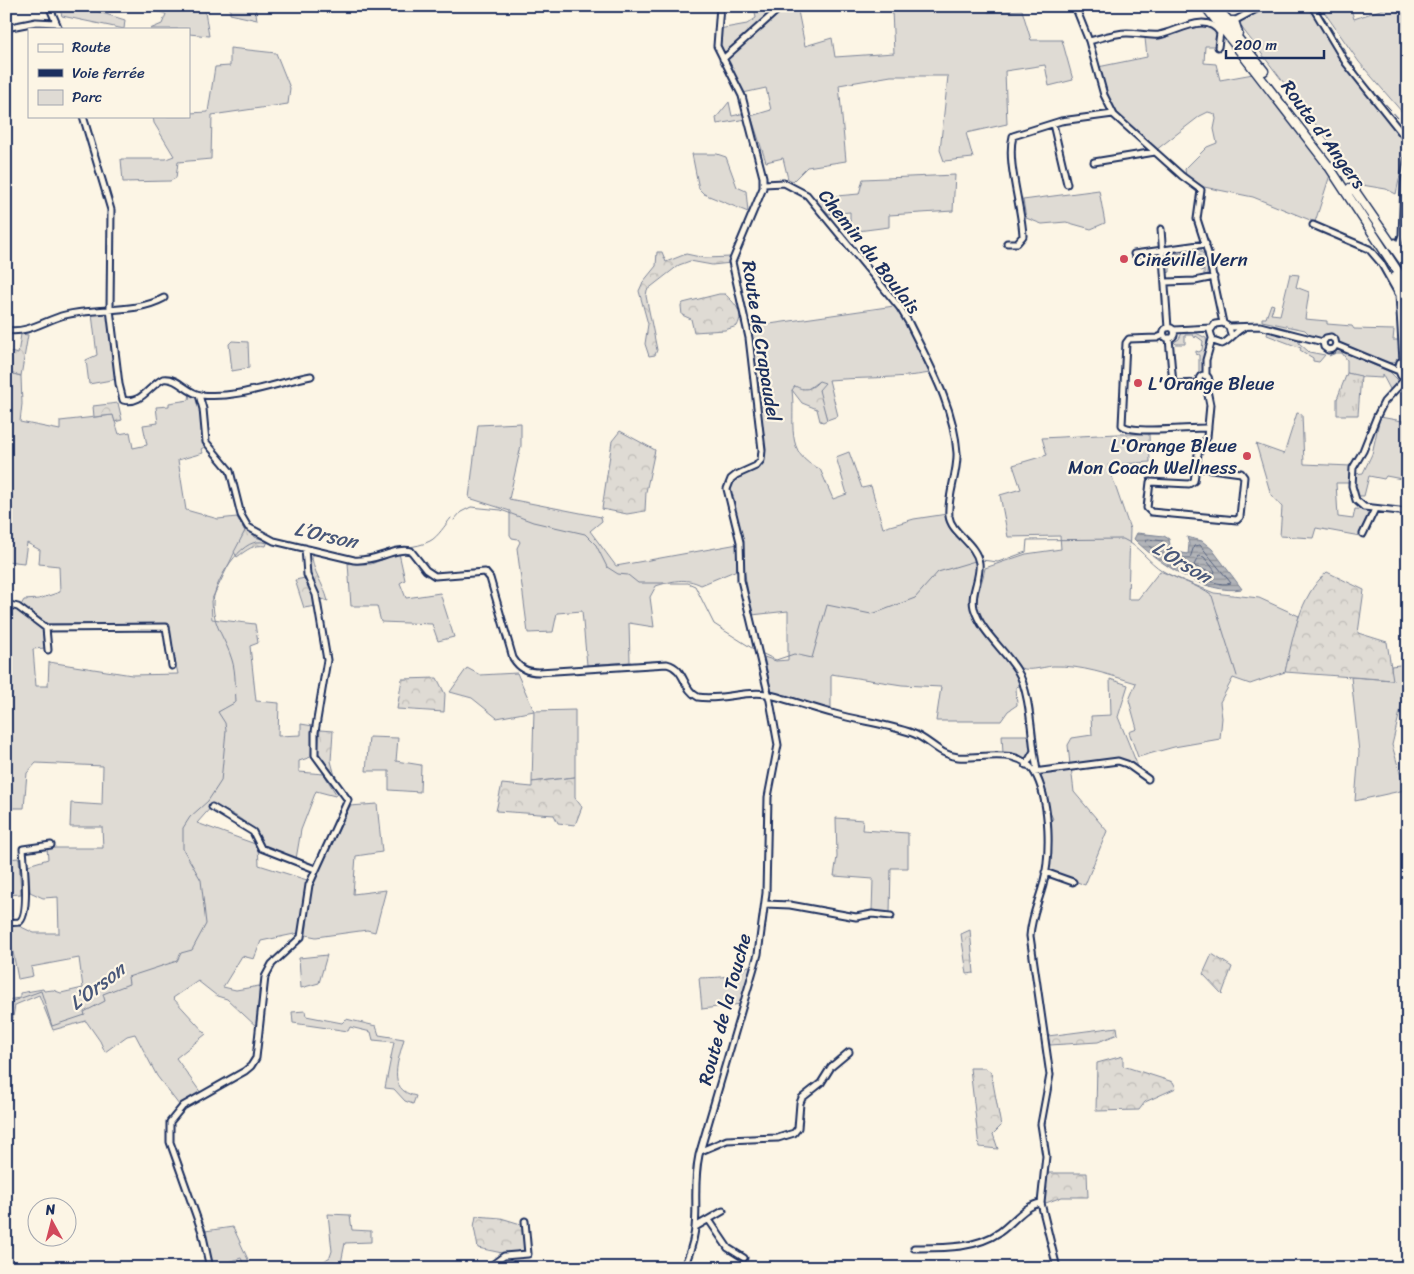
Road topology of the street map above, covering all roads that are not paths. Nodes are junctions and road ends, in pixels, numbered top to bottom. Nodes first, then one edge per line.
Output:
1 (49, 6) edge
2 (720, 6) edge
3 (782, 6) edge
4 (1075, 6) edge
5 (1206, 6) edge
6 (1214, 6) edge
7 (1262, 6) edge
8 (1312, 6) edge
9 (1234, 21) junction
10 (56, 22) junction
11 (6, 28) edge
12 (59, 28) edge
13 (1089, 41) junction
14 (1245, 46) junction
15 (1218, 47) dead end
16 (723, 59) junction
17 (1113, 114) junction
18 (84, 118) edge
19 (1053, 124) junction
20 (1408, 141) edge
21 (1146, 144) junction
22 (1155, 152) junction
23 (1408, 152) edge
24 (1138, 154) junction
25 (1094, 162) dead end
26 (764, 184) junction
27 (1067, 184) dead end
28 (1350, 188) junction
29 (1362, 216) junction
30 (1313, 225) dead end
31 (1161, 229) dead end
32 (1007, 243) dead end
33 (1206, 244) junction
34 (1164, 250) junction
35 (1134, 254) dead end
36 (1408, 260) edge
37 (1408, 268) edge
38 (1214, 277) junction
39 (1408, 278) edge
40 (1166, 282) junction
41 (1408, 288) edge
42 (164, 298) dead end
43 (1408, 298) edge
44 (1218, 307) junction
45 (110, 309) junction
46 (1223, 323) junction
47 (1213, 326) junction
48 (1248, 326) junction
49 (1229, 327) junction
50 (1171, 329) junction
51 (1195, 329) junction
52 (6, 330) edge
53 (1231, 335) junction
54 (1166, 337) junction
55 (1211, 337) junction
56 (1323, 342) junction
57 (1219, 344) junction
58 (1336, 345) junction
59 (1209, 352) junction
60 (1404, 361) edge
61 (1383, 365) junction
62 (311, 376) dead end
63 (1206, 376) junction
64 (1403, 376) edge
65 (1200, 383) junction
66 (1206, 385) junction
67 (199, 395) junction
68 (1208, 428) junction
69 (1196, 467) junction
70 (1375, 509) junction
71 (1408, 512) edge
72 (1363, 534) dead end
73 (305, 548) junction
74 (6, 604) edge
75 (46, 628) junction
76 (48, 650) dead end
77 (172, 666) dead end
78 (769, 696) junction
79 (1034, 751) junction
80 (1026, 765) junction
81 (1035, 772) junction
82 (1148, 779) dead end
83 (212, 807) dead end
84 (51, 845) dead end
85 (315, 869) junction
86 (1045, 872) junction
87 (1073, 882) dead end
88 (765, 904) junction
89 (891, 916) dead end
90 (6, 922) edge
91 (849, 1052) dead end
92 (701, 1151) junction
93 (1041, 1203) junction
94 (723, 1211) dead end
95 (709, 1220) junction
96 (525, 1221) dead end
97 (697, 1226) junction
98 (914, 1248) dead end
99 (744, 1258) dead end
100 (210, 1268) edge
101 (488, 1268) edge
102 (683, 1268) edge
103 (1058, 1268) edge

1 - 10 street
2 - 16 street
3 - 16 street
4 - 13 street
5 - 29 highway, Route d'Angers
6 - 9 highway
6 - 14 highway, Route d'Angers
7 - 9 street
8 - 20 street
9 - 14 highway
10 - 11 street
10 - 12 street
13 - 15 street
13 - 17 street
14 - 28 highway, Route d'Angers
16 - 26 street
17 - 19 street
17 - 21 street
18 - 45 street
19 - 27 street
19 - 32 street
21 - 22 street
21 - 24 street
22 - 24 street
22 - 33 street
23 - 36 street
24 - 25 street
26 - 78 street, Route de Crapaudel
26 - 79 street, Chemin du Boulais
28 - 37 highway
28 - 39 highway, Route d'Angers
29 - 41 highway, Route d'Angers
29 - 43 highway
30 - 60 street
31 - 34 street
33 - 34 street
33 - 38 street
34 - 35 street
34 - 40 street
38 - 40 street
38 - 44 street
40 - 50 street
42 - 45 street
44 - 46 street
44 - 47 street
45 - 52 street
45 - 67 street
46 - 47 street
46 - 49 street
47 - 51 street
47 - 55 street
48 - 49 street
48 - 53 street
48 - 56 street
49 - 53 street
50 - 51 street
50 - 54 street
50 - 54 street
51 - 55 street
53 - 57 street
54 - 65 street
54 - 68 street
55 - 57 street
55 - 59 street
56 - 58 street
56 - 58 street
57 - 59 street
58 - 61 street
59 - 63 street
60 - 61 street
60 - 64 street
61 - 64 street
62 - 67 street
63 - 65 street
63 - 66 street
64 - 70 street
65 - 66 street
66 - 68 street
67 - 73 street
68 - 69 street
69 - 69 street
70 - 71 street
70 - 72 street
73 - 78 street
73 - 85 street
74 - 75 street
75 - 76 street
75 - 77 street
78 - 80 street
78 - 88 street, Route de la Touche
79 - 80 street
79 - 81 street
80 - 81 street
81 - 82 street
81 - 86 street
83 - 85 street
84 - 90 street
85 - 100 street
86 - 87 street
86 - 93 street
88 - 89 street
88 - 92 street, Route de la Touche
91 - 92 street
92 - 97 street, Route de la Touche
93 - 98 street
93 - 103 street
94 - 95 street
95 - 97 street
95 - 99 street
96 - 101 street
97 - 102 street, Route de la Touche

